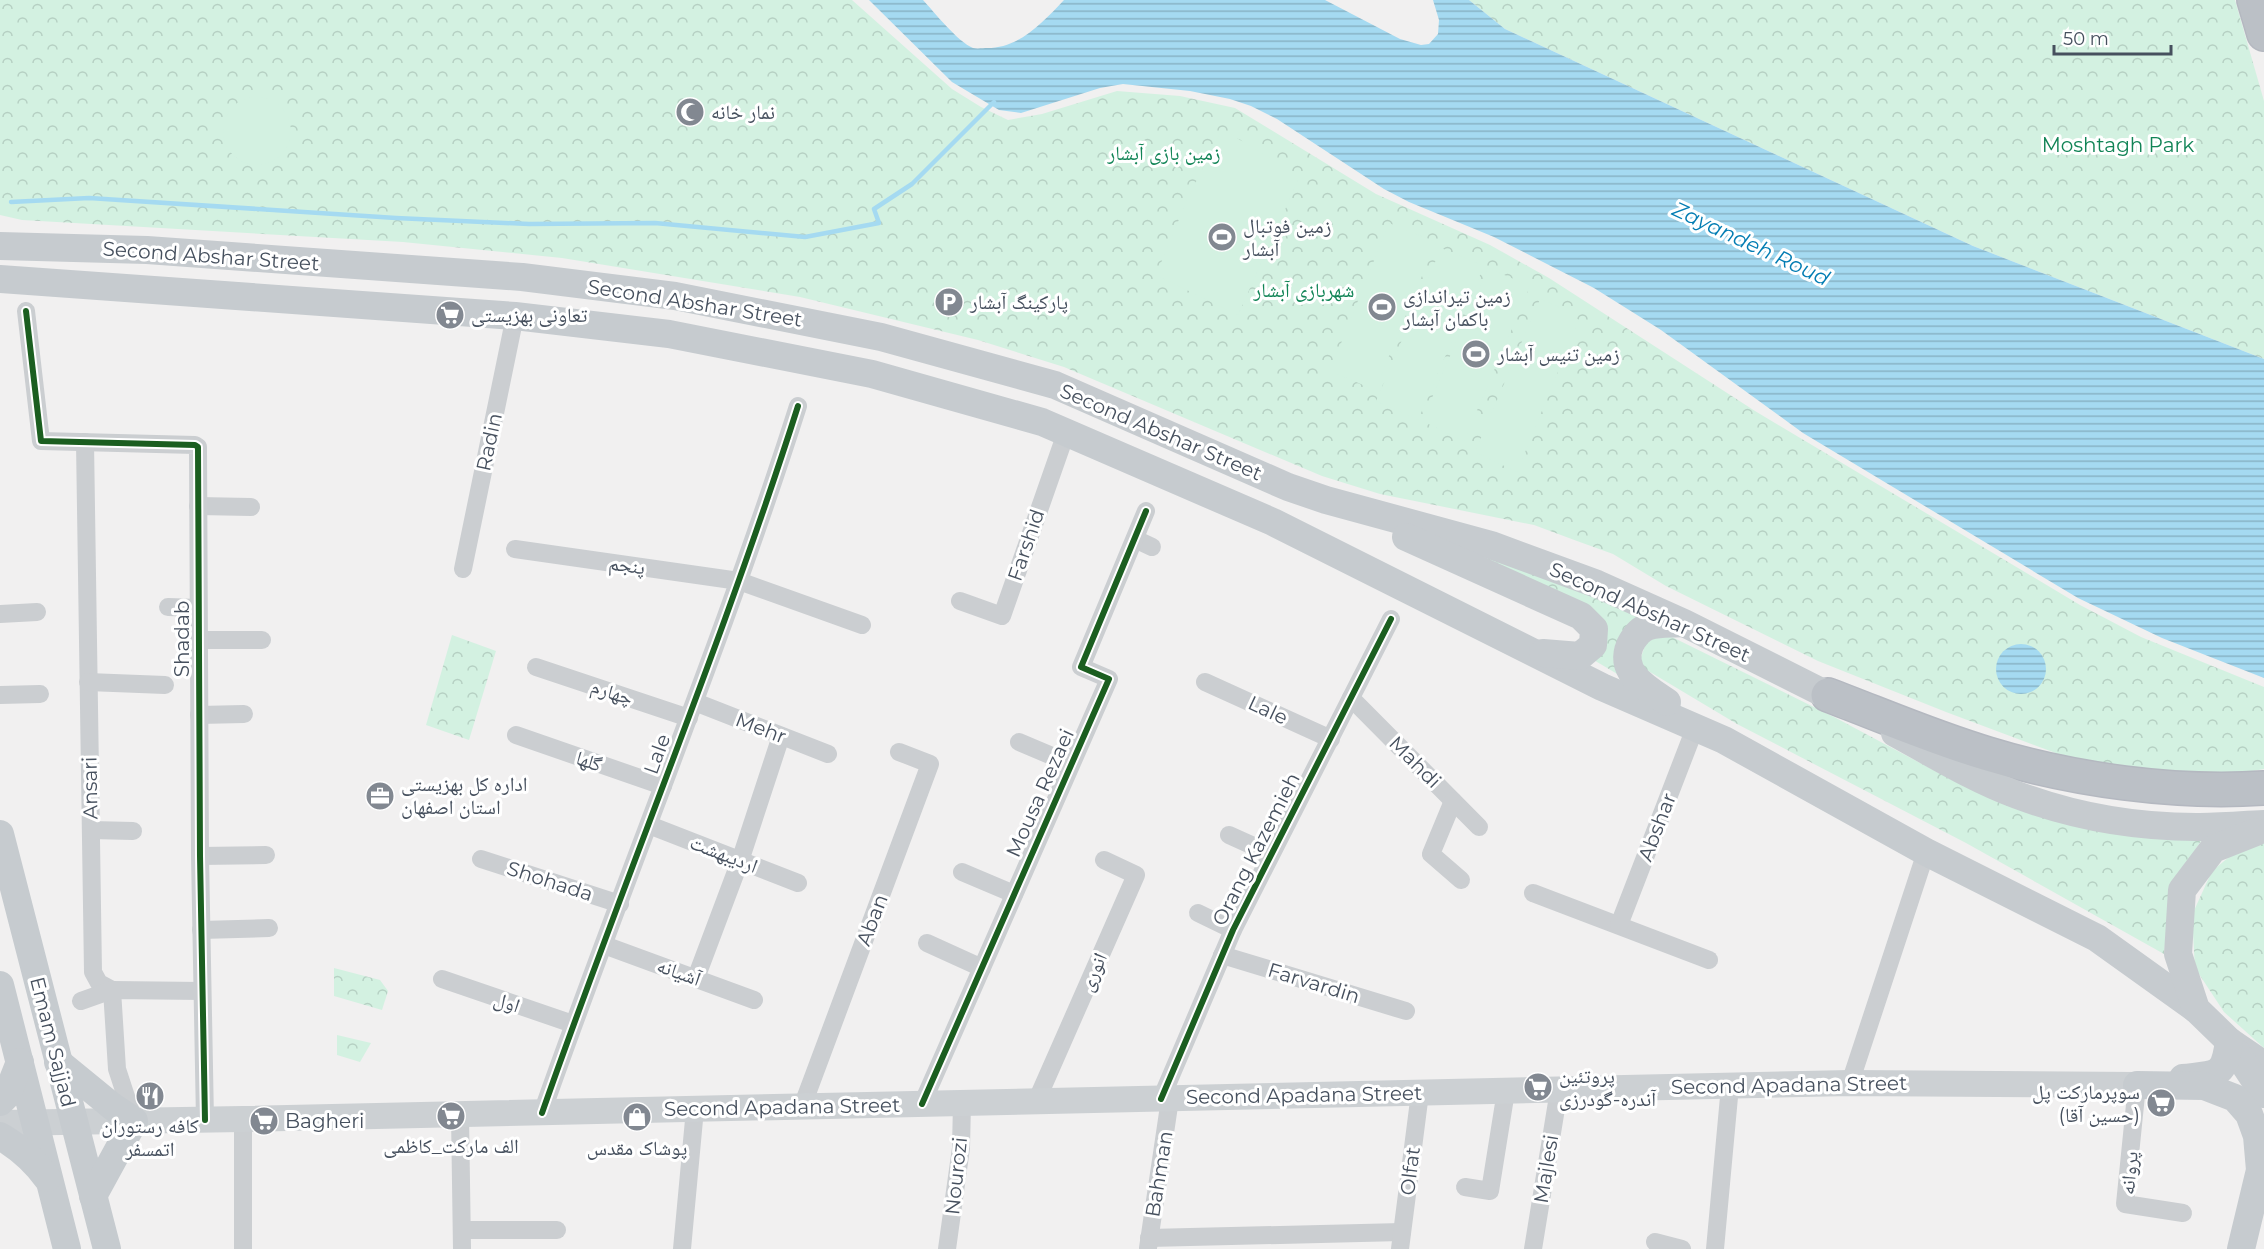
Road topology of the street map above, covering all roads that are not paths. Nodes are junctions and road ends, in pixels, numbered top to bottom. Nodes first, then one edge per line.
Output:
1 (2254, 0) edge
2 (2264, 34) edge
3 (2, 245) edge
4 (147, 250) junction
5 (0, 279) edge
6 (143, 288) junction
7 (26, 311) dead end
8 (515, 316) junction
9 (798, 406) dead end
10 (1066, 433) junction
11 (85, 442) junction
12 (1326, 501) junction
13 (198, 506) junction
14 (251, 507) dead end
15 (1146, 511) dead end
16 (1135, 539) junction
17 (1152, 547) dead end
18 (515, 549) dead end
19 (463, 569) dead end
20 (739, 581) junction
21 (960, 601) dead end
22 (168, 607) dead end
23 (198, 608) junction
24 (37, 612) dead end
25 (0, 614) edge
26 (1391, 619) dead end
27 (1684, 623) junction
28 (862, 625) dead end
29 (199, 640) junction
30 (262, 640) dead end
31 (1532, 652) junction
32 (536, 667) dead end
33 (88, 682) junction
34 (1205, 682) dead end
35 (165, 685) dead end
36 (40, 694) dead end
37 (0, 695) edge
38 (1828, 695) junction
39 (1351, 698) junction
40 (692, 710) junction
41 (244, 714) dead end
42 (199, 715) junction
43 (1695, 728) junction
44 (516, 735) dead end
45 (781, 736) junction
46 (1331, 739) junction
47 (1724, 740) junction
48 (1019, 742) dead end
49 (899, 752) dead end
50 (828, 754) dead end
51 (1071, 764) junction
52 (663, 786) junction
53 (2256, 788) edge
54 (1454, 801) junction
55 (2264, 824) edge
56 (649, 825) junction
57 (1479, 827) dead end
58 (2264, 829) edge
59 (91, 830) junction
60 (134, 831) dead end
61 (0, 834) edge
62 (1229, 835) dead end
63 (1926, 852) junction
64 (1271, 854) junction
65 (266, 855) dead end
66 (200, 856) junction
67 (481, 859) dead end
68 (1104, 860) dead end
69 (740, 861) junction
70 (962, 872) dead end
71 (1461, 880) dead end
72 (798, 883) dead end
73 (1533, 893) dead end
74 (1014, 894) junction
75 (620, 904) junction
76 (1198, 913) dead end
77 (1619, 925) junction
78 (269, 928) dead end
79 (201, 930) junction
80 (1233, 930) junction
81 (927, 943) dead end
82 (604, 945) junction
83 (1222, 955) junction
84 (1709, 960) dead end
85 (982, 968) junction
86 (696, 978) junction
87 (442, 980) dead end
88 (0, 985) edge
89 (112, 990) junction
90 (202, 991) junction
91 (754, 1000) dead end
92 (81, 1001) dead end
93 (2196, 1009) junction
94 (1406, 1011) dead end
95 (573, 1024) junction
96 (2229, 1041) junction
97 (20, 1062) junction
98 (58, 1062) junction
99 (2264, 1065) edge
100 (1850, 1083) junction
101 (2138, 1085) junction
102 (1730, 1086) junction
103 (1559, 1090) junction
104 (1506, 1091) junction
105 (1420, 1093) junction
106 (2264, 1094) edge
107 (1165, 1099) junction
108 (0, 1102) edge
109 (1036, 1102) junction
110 (962, 1103) junction
111 (922, 1104) junction
112 (801, 1107) junction
113 (695, 1109) junction
114 (542, 1113) junction
115 (460, 1114) junction
116 (243, 1119) junction
117 (205, 1120) junction
118 (74, 1121) junction
119 (134, 1121) junction
120 (36, 1122) junction
121 (0, 1123) edge
122 (0, 1136) edge
123 (50, 1182) junction
124 (1465, 1187) dead end
125 (93, 1196) junction
126 (2264, 1203) edge
127 (2183, 1213) dead end
128 (462, 1230) junction
129 (557, 1230) dead end
130 (1401, 1241) edge
131 (1655, 1242) dead end
132 (1148, 1243) edge
133 (67, 1249) edge
134 (107, 1249) edge
135 (243, 1249) edge
136 (462, 1249) edge
137 (682, 1249) edge
138 (947, 1249) edge
139 (1533, 1249) edge
140 (1682, 1249) edge
141 (1715, 1249) edge
142 (2242, 1249) edge

1 - 2 highway
3 - 4 main road, Second Abshar Street
4 - 6 main road
4 - 12 main road, Second Abshar Street
5 - 6 main road, Second Abshar Street
6 - 8 main road, Second Abshar Street
7 - 11 street, Shadab
8 - 10 main road, Second Abshar Street
8 - 19 street, Radin
9 - 20 street, Lale
10 - 21 street, Farshid
10 - 31 main road, Second Abshar Street
11 - 13 street, Shadab
11 - 33 street, Ansari
12 - 27 main road, Second Abshar Street
12 - 31 main road
13 - 14 street
13 - 23 street, Shadab
15 - 16 street, Mousa Rezaei
16 - 17 street
16 - 51 street, Mousa Rezaei
18 - 20 street, پنجم
20 - 28 street, پنجم
20 - 40 street, Lale
22 - 23 street
23 - 29 street, Shadab
24 - 25 street
26 - 39 street, Orang Kazemieh
27 - 38 main road, Second Abshar Street
27 - 47 main road
29 - 30 street
29 - 42 street, Shadab
31 - 43 main road, Second Abshar Street
32 - 40 street, چهارم
33 - 35 street
33 - 59 street, Ansari
34 - 46 street, Lale
36 - 37 street
38 - 53 highway
38 - 55 main road, Second Abshar Street
39 - 46 street, Orang Kazemieh
39 - 54 street, Mahdi
40 - 45 street, Mehr
40 - 52 street, Lale
41 - 42 street
42 - 66 street, Shadab
43 - 47 main road, Second Abshar Street
43 - 77 street, Abshar
44 - 52 street, گلها
45 - 50 street, Mehr
45 - 69 street
46 - 64 street, Orang Kazemieh
47 - 63 main road, Second Abshar Street
48 - 51 street
49 - 112 street, Aban
51 - 74 street, Mousa Rezaei
52 - 56 street, Lale
54 - 57 street, Mahdi
54 - 71 street
56 - 69 street, اردیبهشت
56 - 75 street, Lale
58 - 93 main road
59 - 60 street
59 - 89 street, Ansari
61 - 98 main road, Emam Sajjad
62 - 64 street
63 - 93 main road, Second Abshar Street
63 - 100 street
64 - 80 street, Orang Kazemieh
65 - 66 street
66 - 79 street, Shadab
67 - 75 street, Shohada
68 - 109 street, انوری
69 - 72 street, اردیبهشت
69 - 86 street
70 - 74 street
73 - 77 street
74 - 85 street, Mousa Rezaei
75 - 82 street, Lale
76 - 80 street
77 - 84 street
78 - 79 street
79 - 90 street, Shadab
80 - 83 street, Orang Kazemieh
81 - 85 street
82 - 86 street, آشیانه
82 - 95 street, Lale
83 - 94 street, Farvardin
83 - 107 street, Orang Kazemieh
85 - 111 street, Mousa Rezaei
86 - 91 street, آشیانه
87 - 95 street, اول
88 - 97 main road, Emam Sajjad
89 - 90 street
89 - 92 street
89 - 119 street
90 - 117 street, Shadab
93 - 96 main road, Second Abshar Street
95 - 114 street, Lale
96 - 99 main road
96 - 101 main road
96 - 106 main road
97 - 108 main road
97 - 120 main road, Emam Sajjad
98 - 118 main road, Emam Sajjad
98 - 119 main road
100 - 101 main road, Second Apadana Street
100 - 102 main road, Second Apadana Street
101 - 127 street, پروانه
101 - 142 main road
102 - 103 main road, Second Apadana Street
102 - 141 street
103 - 104 main road, Second Apadana Street
103 - 139 street, Majlesi
104 - 105 main road, Second Apadana Street
104 - 124 street
105 - 107 main road, Second Apadana Street
105 - 130 street, Olfat
107 - 109 main road, Second Apadana Street
107 - 132 street, Bahman
109 - 110 main road, Second Apadana Street
110 - 111 main road, Second Apadana Street
110 - 138 street, Nourozi
111 - 112 main road, Second Apadana Street
112 - 113 main road, Second Apadana Street
113 - 114 main road, Second Apadana Street
113 - 137 street
114 - 115 main road, Second Apadana Street
115 - 116 main road, Second Apadana Street
115 - 128 street
116 - 117 main road, Second Apadana Street
116 - 135 street
117 - 119 main road, Second Apadana Street
118 - 119 main road, Second Apadana Street
118 - 120 main road, Second Apadana Street
118 - 125 main road, Emam Sajjad
119 - 125 main road
120 - 121 main road, Second Apadana Street
120 - 123 main road, Emam Sajjad
122 - 123 main road
123 - 133 main road, Emam Sajjad
125 - 134 main road, Emam Sajjad
126 - 142 main road
128 - 129 street
128 - 136 street
130 - 132 street
131 - 140 street

